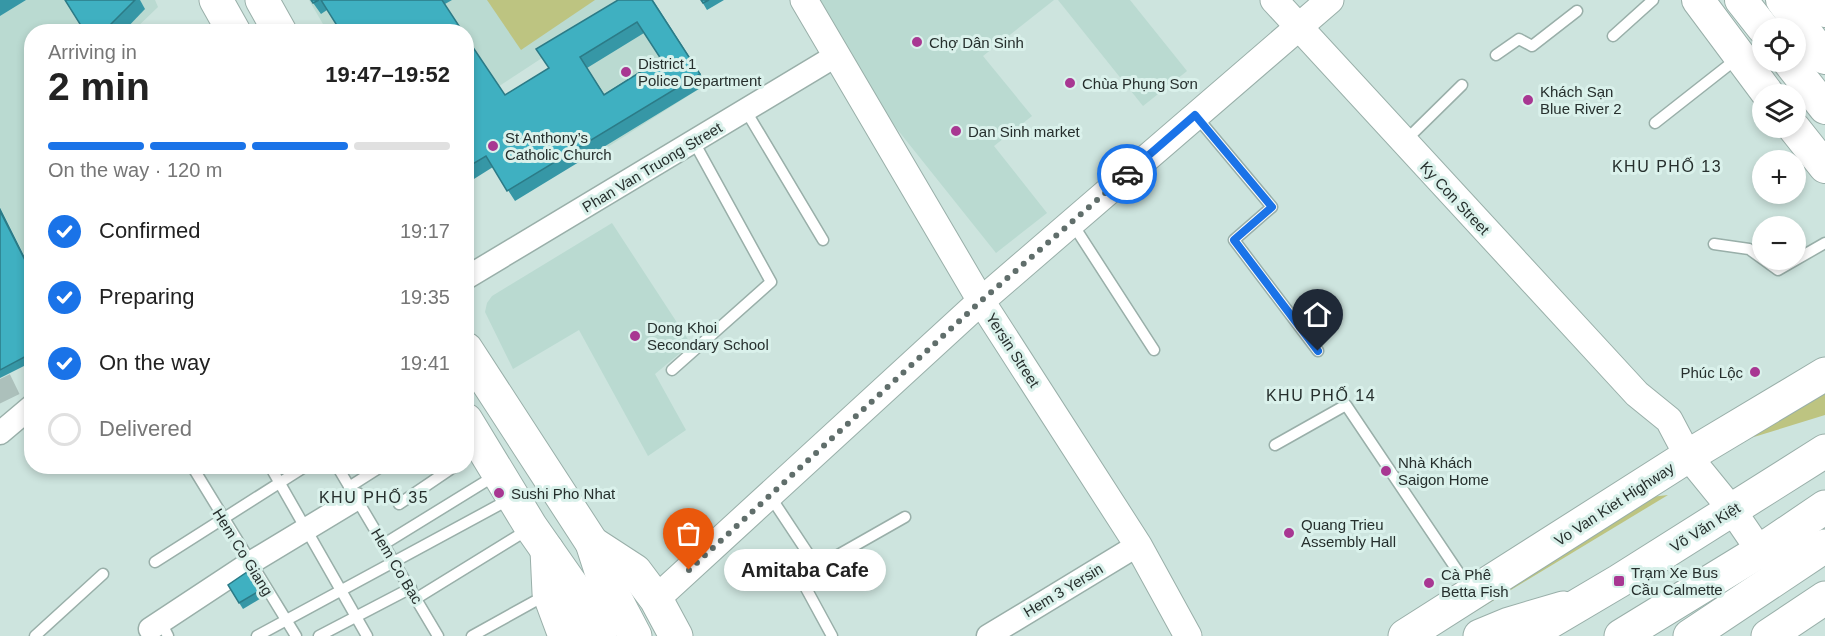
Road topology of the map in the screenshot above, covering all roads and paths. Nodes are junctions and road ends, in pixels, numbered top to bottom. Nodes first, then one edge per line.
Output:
1 (216, 0) edge
2 (262, 0) edge
3 (804, 0) edge
4 (1274, 0) edge
5 (1330, 0) edge
6 (1653, 0) edge
7 (1698, 0) edge
8 (1741, 0) edge
9 (1782, 0) edge
10 (1817, 0) edge
11 (1576, 11) dead end
12 (1825, 11) edge
13 (1755, 18) edge
14 (230, 24) edge
15 (276, 24) edge
16 (1299, 28) junction
17 (1613, 36) dead end
18 (1496, 55) dead end
19 (837, 56) junction
20 (1739, 57) junction
21 (1825, 58) edge
22 (1797, 72) edge
23 (1760, 84) edge
24 (1462, 85) dead end
25 (1825, 108) edge
26 (746, 111) junction
27 (1195, 115) junction
28 (1655, 123) dead end
29 (1802, 138) edge
30 (694, 142) junction
31 (1404, 142) junction
32 (1825, 167) edge
33 (1072, 223) junction
34 (823, 240) dead end
35 (1825, 243) edge
36 (1714, 244) dead end
37 (474, 273) edge
38 (981, 301) junction
39 (1154, 350) dead end
40 (1318, 351) dead end
41 (474, 362) edge
42 (672, 370) dead end
43 (1825, 374) edge
44 (24, 413) edge
45 (0, 433) edge
46 (474, 434) edge
47 (1275, 445) dead end
48 (1825, 451) edge
49 (1688, 456) junction
50 (493, 468) junction
51 (197, 474) edge
52 (274, 474) edge
53 (294, 474) edge
54 (342, 474) edge
55 (373, 474) edge
56 (443, 474) edge
57 (279, 484) junction
58 (353, 493) junction
59 (770, 495) junction
60 (399, 504) dead end
61 (1825, 507) edge
62 (1732, 510) junction
63 (905, 517) dead end
64 (223, 519) junction
65 (1825, 526) edge
66 (306, 529) junction
67 (539, 539) junction
68 (384, 544) junction
69 (1138, 545) junction
70 (1825, 546) edge
71 (1760, 551) junction
72 (596, 557) junction
73 (155, 562) dead end
74 (250, 562) junction
75 (395, 563) junction
76 (817, 567) junction
77 (103, 574) dead end
78 (561, 590) junction
79 (342, 592) junction
80 (414, 593) junction
81 (1473, 594) junction
82 (1825, 598) edge
83 (656, 599) junction
84 (1584, 602) junction
85 (357, 618) junction
86 (286, 620) junction
87 (160, 629) edge
88 (35, 636) edge
89 (257, 636) edge
90 (296, 636) edge
91 (319, 636) edge
92 (367, 636) edge
93 (438, 636) edge
94 (472, 636) edge
95 (565, 636) edge
96 (600, 636) edge
97 (635, 636) edge
98 (676, 636) edge
99 (832, 636) edge
100 (988, 636) edge
101 (1188, 636) edge
102 (1406, 636) edge
103 (1480, 636) edge
104 (1526, 636) edge
105 (1622, 636) edge
106 (1690, 636) edge
107 (1768, 636) edge

1 - 14 main road
2 - 15 main road
3 - 19 street, Yersin Street
4 - 16 street, Ky Con Street
5 - 16 street
6 - 17 lane
7 - 20 main road
8 - 13 main road
9 - 21 main road
10 - 12 main road
11 - 18 lane
16 - 27 street
16 - 31 street, Ky Con Street
19 - 26 street, Phan Van Truong Street
19 - 38 street, Yersin Street
20 - 23 main road
20 - 28 lane
22 - 25 main road
24 - 31 lane
26 - 30 street, Phan Van Truong Street
26 - 34 lane
27 - 33 street
27 - 40 lane
29 - 32 main road
30 - 37 street, Phan Van Truong Street
30 - 42 lane
31 - 49 street, Ky Con Street
33 - 38 street
33 - 39 lane
35 - 36 lane
38 - 59 street
38 - 69 street, Yersin Street
41 - 72 main road
43 - 49 main road, Vo Van Kiet Highway
44 - 45 street
46 - 50 main road
47 - 81 lane
48 - 62 main road, Võ Văn Kiệt
49 - 62 street, Ky Con Street
49 - 81 main road, Vo Van Kiet Highway
50 - 67 main road
50 - 68 lane
50 - 75 lane
51 - 64 lane, Hem Co Giang
52 - 57 lane
53 - 57 lane
54 - 58 lane, Hem Co Bac
55 - 58 lane
56 - 60 lane
57 - 64 lane
57 - 66 lane
58 - 66 street
58 - 68 lane, Hem Co Bac
59 - 76 lane
59 - 83 street
61 - 71 main road
62 - 71 street, Ky Con Street
62 - 84 main road, Võ Văn Kiệt
63 - 76 lane
64 - 73 lane
64 - 74 lane, Hem Co Giang
65 - 71 main road
66 - 74 street
66 - 79 lane
67 - 78 main road
67 - 80 lane
68 - 75 lane, Hem Co Bac
69 - 100 street, Hem 3 Yersin
69 - 101 street, Yersin Street
70 - 106 main road
71 - 105 main road
72 - 83 main road
72 - 97 main road
74 - 86 lane, Hem Co Giang
74 - 87 street
75 - 79 lane
75 - 80 lane, Hem Co Bac
76 - 99 lane
77 - 88 lane
78 - 94 lane
78 - 95 main road
78 - 96 main road
79 - 85 lane
79 - 86 lane
80 - 85 lane
80 - 93 lane, Hem Co Bac
81 - 102 main road, Vo Van Kiet Highway
82 - 107 main road
83 - 98 main road
84 - 103 main road, Võ Văn Kiệt
84 - 104 main road, Võ Văn Kiệt
85 - 91 lane
85 - 92 lane
86 - 89 lane
86 - 90 lane, Hem Co Giang

